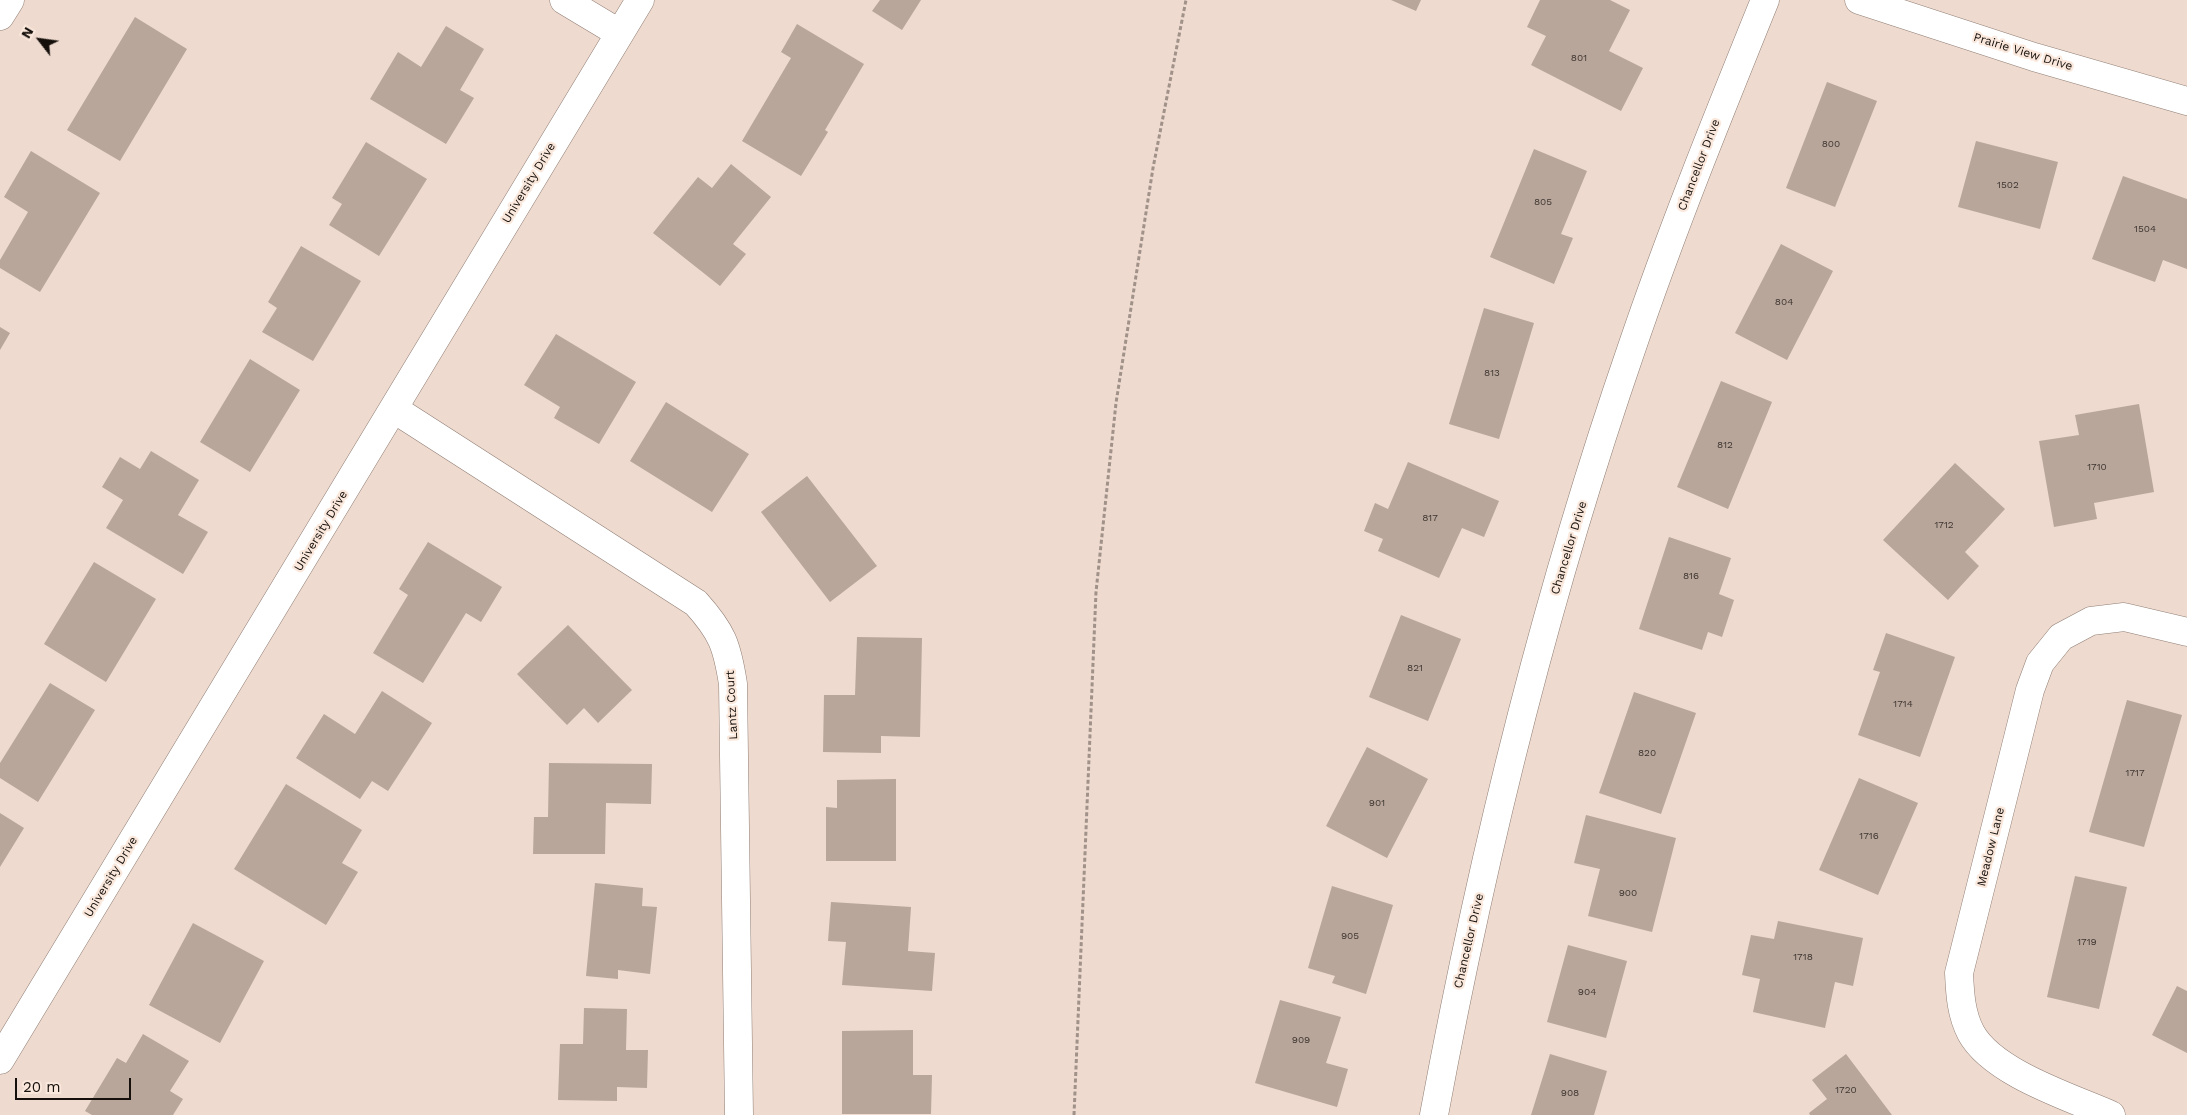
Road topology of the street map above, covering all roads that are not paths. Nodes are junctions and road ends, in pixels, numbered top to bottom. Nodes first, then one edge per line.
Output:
1 (10, 0) edge
2 (564, 0) edge
3 (640, 0) edge
4 (1765, 0) edge
5 (1859, 0) edge
6 (0, 16) edge
7 (619, 34) junction
8 (2187, 101) edge
9 (394, 410) junction
10 (2187, 632) edge
11 (0, 1060) edge
12 (739, 1115) edge
13 (1434, 1115) edge
14 (2111, 1115) edge

1 - 6 street
2 - 7 street
3 - 7 street, University Drive
4 - 13 street, Chancellor Drive
5 - 8 street, Prairie View Drive
7 - 9 street, University Drive
9 - 11 street, University Drive
9 - 12 street, Lantz Court
10 - 14 street, Meadow Lane

